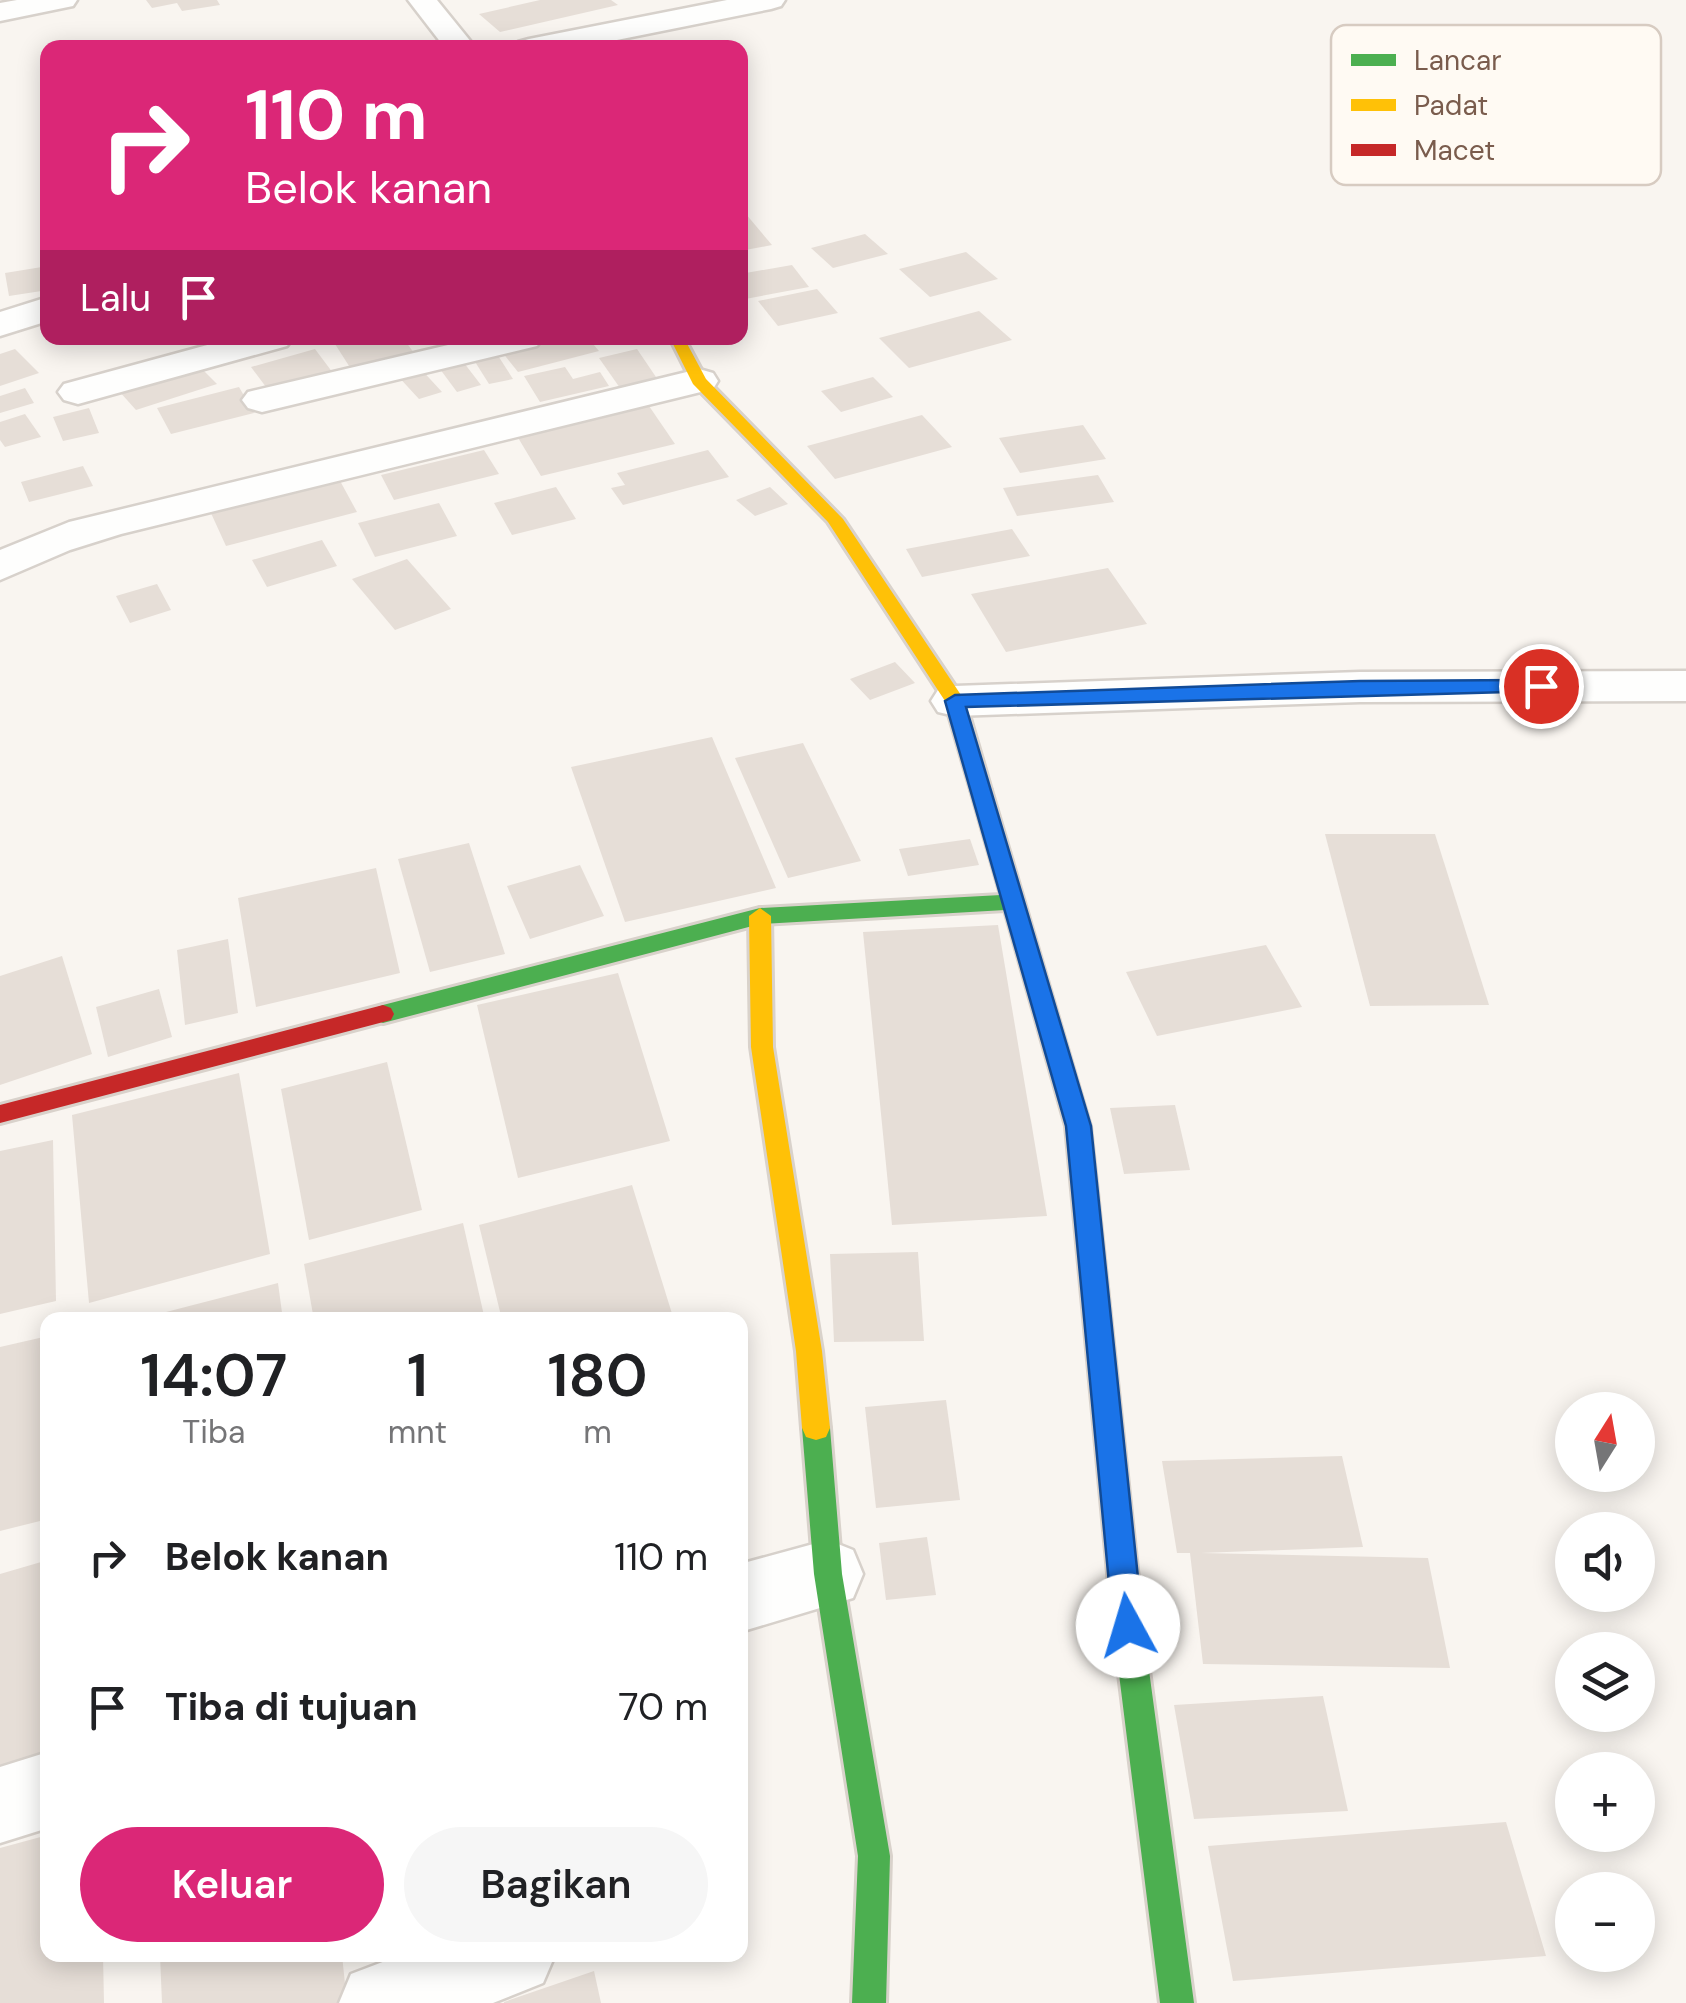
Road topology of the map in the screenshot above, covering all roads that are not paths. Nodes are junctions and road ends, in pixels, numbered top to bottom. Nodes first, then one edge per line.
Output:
1 (63, 0) edge
2 (422, 0) edge
3 (771, 0) edge
4 (0, 12) edge
5 (455, 40) edge
6 (569, 40) edge
7 (40, 311) edge
8 (0, 325) edge
9 (249, 345) edge
10 (494, 345) edge
11 (681, 345) edge
12 (700, 381) junction
13 (78, 392) dead end
14 (262, 400) dead end
15 (0, 567) edge
16 (1686, 686) edge
17 (955, 701) junction
18 (1013, 902) junction
19 (760, 916) junction
20 (0, 1114) edge
21 (828, 1574) junction
22 (748, 1596) edge
23 (40, 1792) edge
24 (0, 1805) edge
25 (494, 1962) edge
26 (380, 2003) edge
27 (868, 2003) edge
28 (1177, 2003) edge

1 - 4 street
2 - 5 street
3 - 6 street
7 - 8 street
9 - 13 street
10 - 14 street
11 - 12 street
12 - 15 street
12 - 17 street
16 - 17 street
17 - 18 street
18 - 19 street
18 - 28 street
19 - 20 street
19 - 21 street
21 - 22 street
21 - 27 street
23 - 24 street
25 - 26 street

